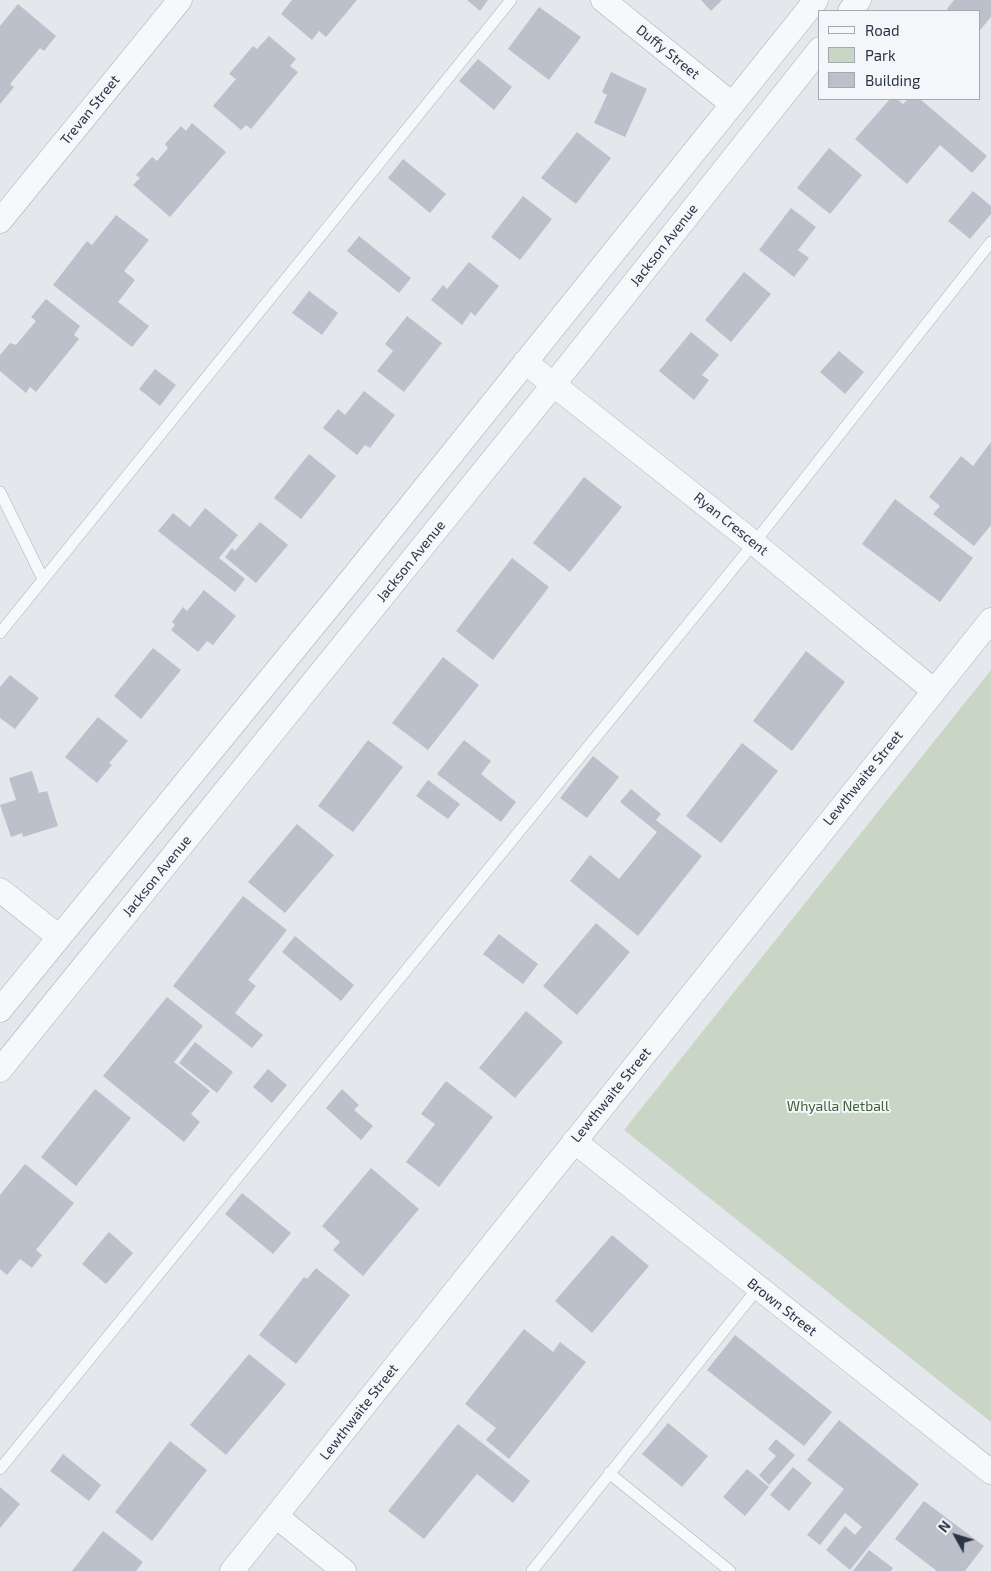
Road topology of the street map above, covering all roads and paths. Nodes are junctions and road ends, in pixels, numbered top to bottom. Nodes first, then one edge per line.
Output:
1 (180, 0) edge
2 (511, 0) edge
3 (603, 0) edge
4 (816, 0) edge
5 (859, 0) edge
6 (851, 10) edge
7 (818, 52) edge
8 (732, 104) junction
9 (0, 221) edge
10 (991, 242) edge
11 (525, 362) junction
12 (554, 384) junction
13 (0, 492) edge
14 (754, 543) junction
15 (43, 579) junction
16 (991, 620) edge
17 (0, 633) edge
18 (933, 690) junction
19 (0, 890) edge
20 (59, 937) junction
21 (0, 1010) edge
22 (0, 1070) edge
23 (574, 1141) junction
24 (758, 1288) junction
25 (0, 1469) edge
26 (991, 1472) edge
27 (609, 1473) junction
28 (276, 1516) junction
29 (232, 1571) edge
30 (344, 1571) edge
31 (532, 1571) edge
32 (730, 1571) edge

1 - 9 street, Trevan Street
2 - 15 lane
3 - 8 street, Duffy Street
4 - 8 street
5 - 6 street
7 - 12 street, Jackson Avenue
8 - 11 street
10 - 14 lane
11 - 12 street, Ryan Crescent
11 - 20 street
12 - 14 street, Ryan Crescent
12 - 22 street, Jackson Avenue
13 - 15 lane
14 - 18 street, Ryan Crescent
14 - 25 lane
15 - 17 lane
16 - 18 street, Lewthwaite Street
18 - 23 street, Lewthwaite Street
19 - 20 street
20 - 21 street
23 - 24 street, Brown Street
23 - 28 street, Lewthwaite Street
24 - 26 street, Brown Street
24 - 27 lane
27 - 31 lane
27 - 32 lane
28 - 29 street, Lewthwaite Street
28 - 30 street

